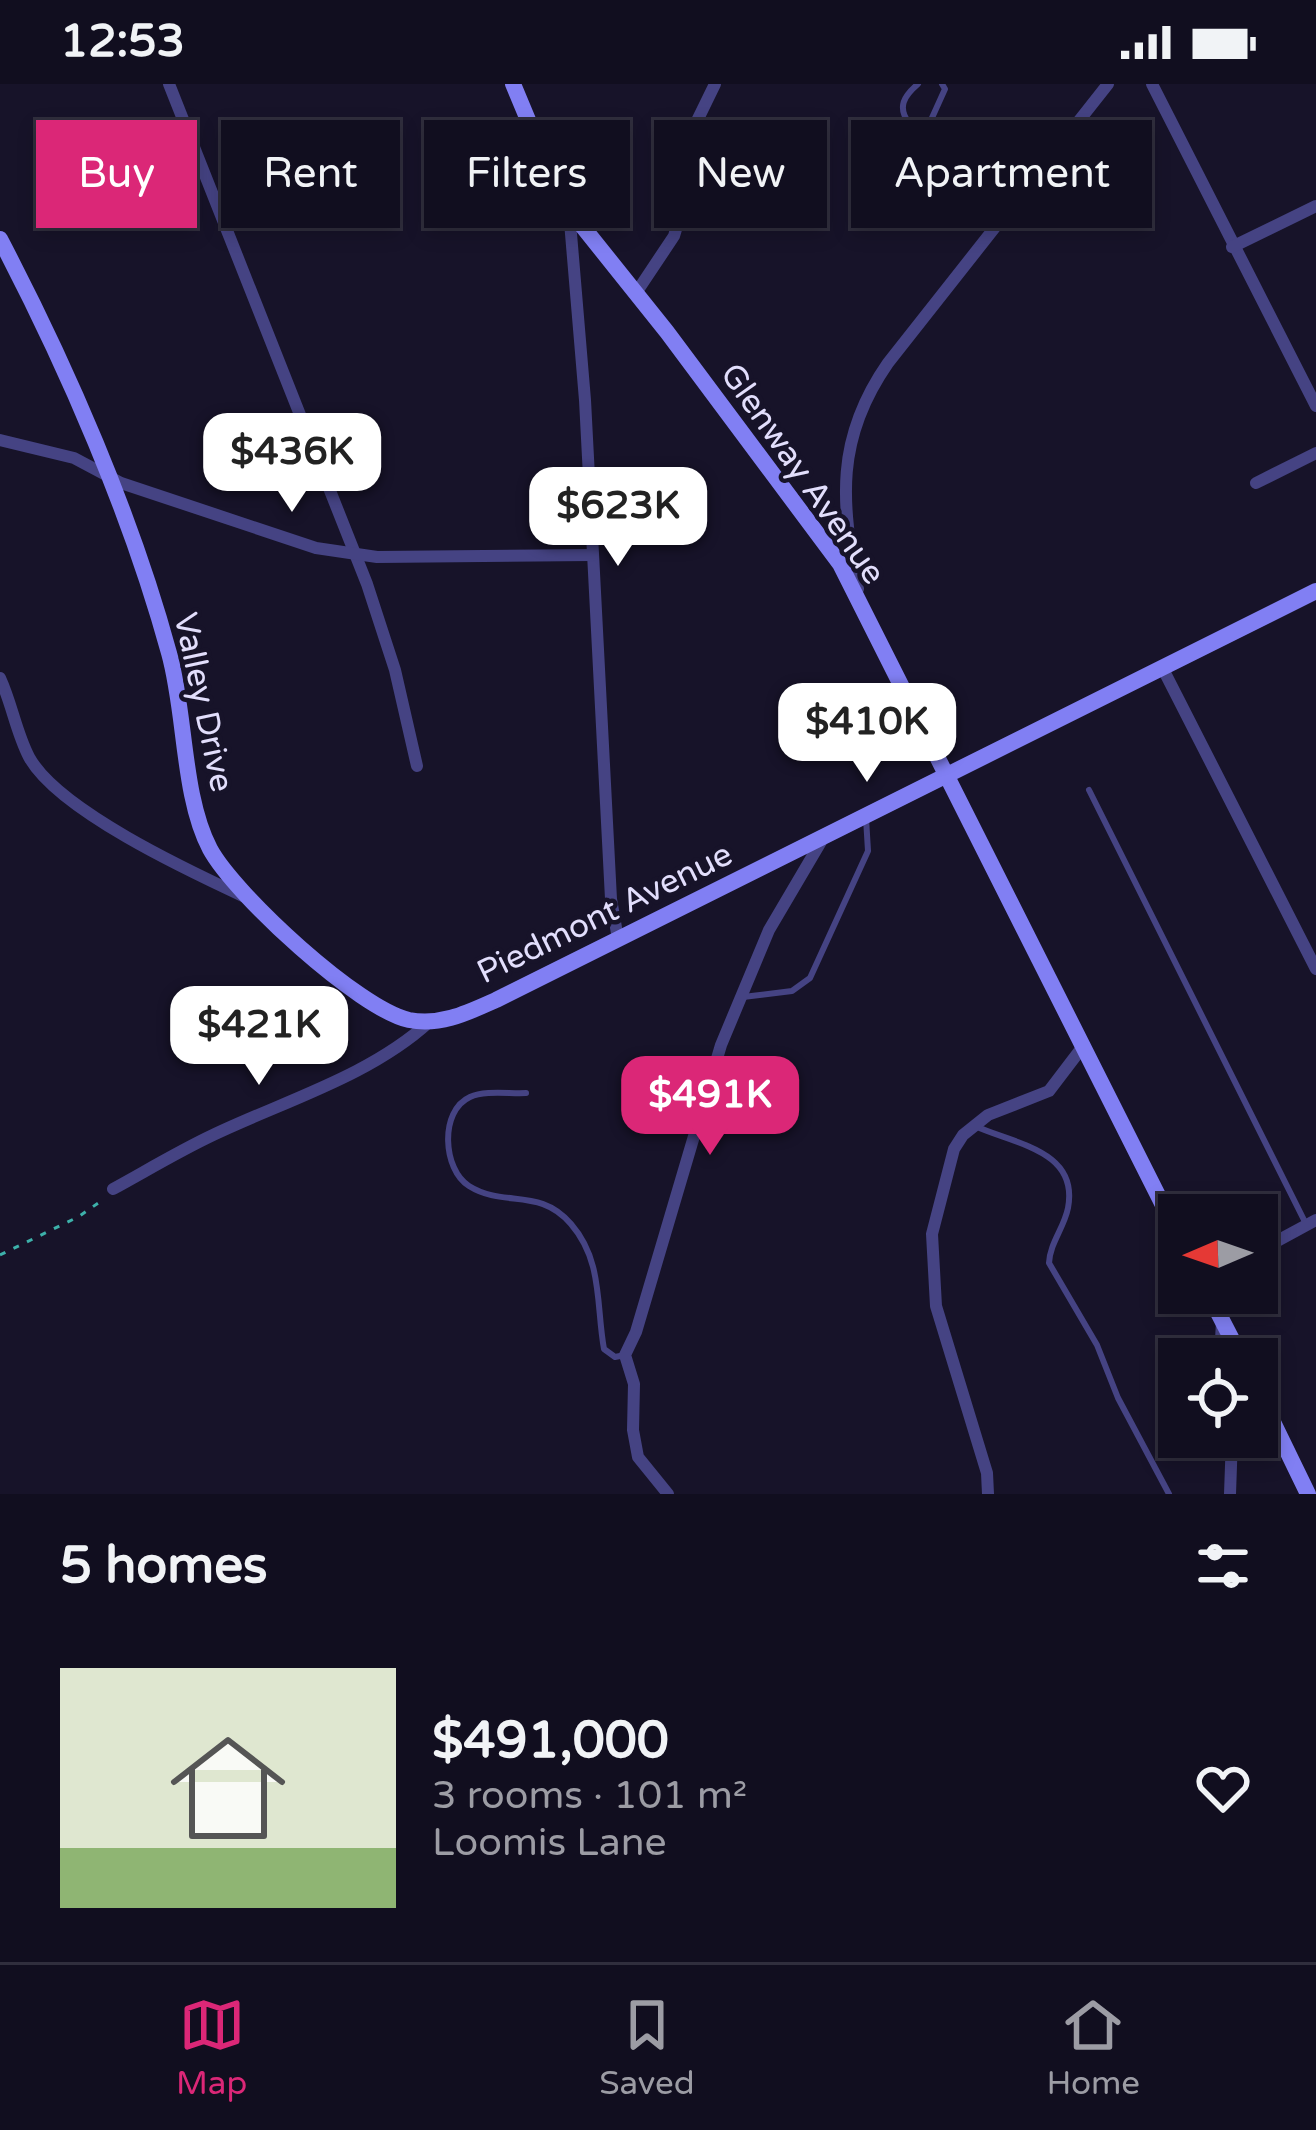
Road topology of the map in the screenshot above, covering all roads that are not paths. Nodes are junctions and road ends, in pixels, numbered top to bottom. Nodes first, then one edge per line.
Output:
1 (169, 84) edge
2 (715, 84) edge
3 (918, 84) edge
4 (942, 84) edge
5 (1108, 84) edge
6 (1152, 84) edge
7 (517, 86) edge
8 (531, 120) edge
9 (1316, 206) edge
10 (570, 228) edge
11 (585, 228) edge
12 (0, 239) edge
13 (1232, 247) junction
14 (636, 293) junction
15 (1316, 406) edge
16 (0, 440) edge
17 (1316, 453) edge
18 (106, 474) junction
19 (1256, 483) dead end
20 (356, 555) junction
21 (593, 555) junction
22 (1316, 591) edge
23 (861, 604) junction
24 (1162, 667) junction
25 (0, 678) edge
26 (417, 766) dead end
27 (947, 774) junction
28 (1090, 790) dead end
29 (865, 816) junction
30 (824, 836) junction
31 (246, 898) junction
32 (618, 939) junction
33 (1316, 969) edge
34 (740, 998) junction
35 (429, 1022) junction
36 (1084, 1045) junction
37 (526, 1093) dead end
38 (974, 1126) junction
39 (113, 1189) road end
40 (1158, 1195) edge
41 (1311, 1223) edge
42 (1278, 1241) edge
43 (1219, 1314) edge
44 (1222, 1320) junction
45 (1221, 1338) edge
46 (1231, 1338) edge
47 (625, 1354) junction
48 (1278, 1432) edge
49 (1231, 1458) edge
50 (668, 1494) edge
51 (988, 1494) edge
52 (1168, 1494) edge
53 (1230, 1494) edge
54 (1308, 1494) edge

1 - 20 street
2 - 14 street
3 - 4 lane
5 - 23 street
6 - 13 street
7 - 8 street, Glenway Avenue
9 - 13 street
10 - 21 street
11 - 14 street, Glenway Avenue
12 - 18 street, Valley Drive
13 - 15 street
14 - 23 street, Glenway Avenue
16 - 18 street
17 - 19 street
18 - 20 street
18 - 31 street, Valley Drive
20 - 21 street
20 - 26 street
21 - 32 street
22 - 24 street, Piedmont Avenue
23 - 27 street, Glenway Avenue
24 - 27 street, Piedmont Avenue
24 - 33 street
25 - 31 street
27 - 29 street, Piedmont Avenue
27 - 36 street, Glenway Avenue
28 - 41 lane
29 - 30 street, Piedmont Avenue
29 - 34 lane
30 - 32 street, Piedmont Avenue
30 - 34 street
31 - 35 street, Valley Drive
32 - 35 street, Piedmont Avenue
34 - 47 street
35 - 39 street, Piedmont Avenue
36 - 38 street
36 - 40 street, Glenway Avenue
37 - 47 lane
38 - 51 street
38 - 52 lane
41 - 42 street
43 - 44 street
44 - 45 street
44 - 46 street
47 - 50 street
48 - 54 street
49 - 53 street

